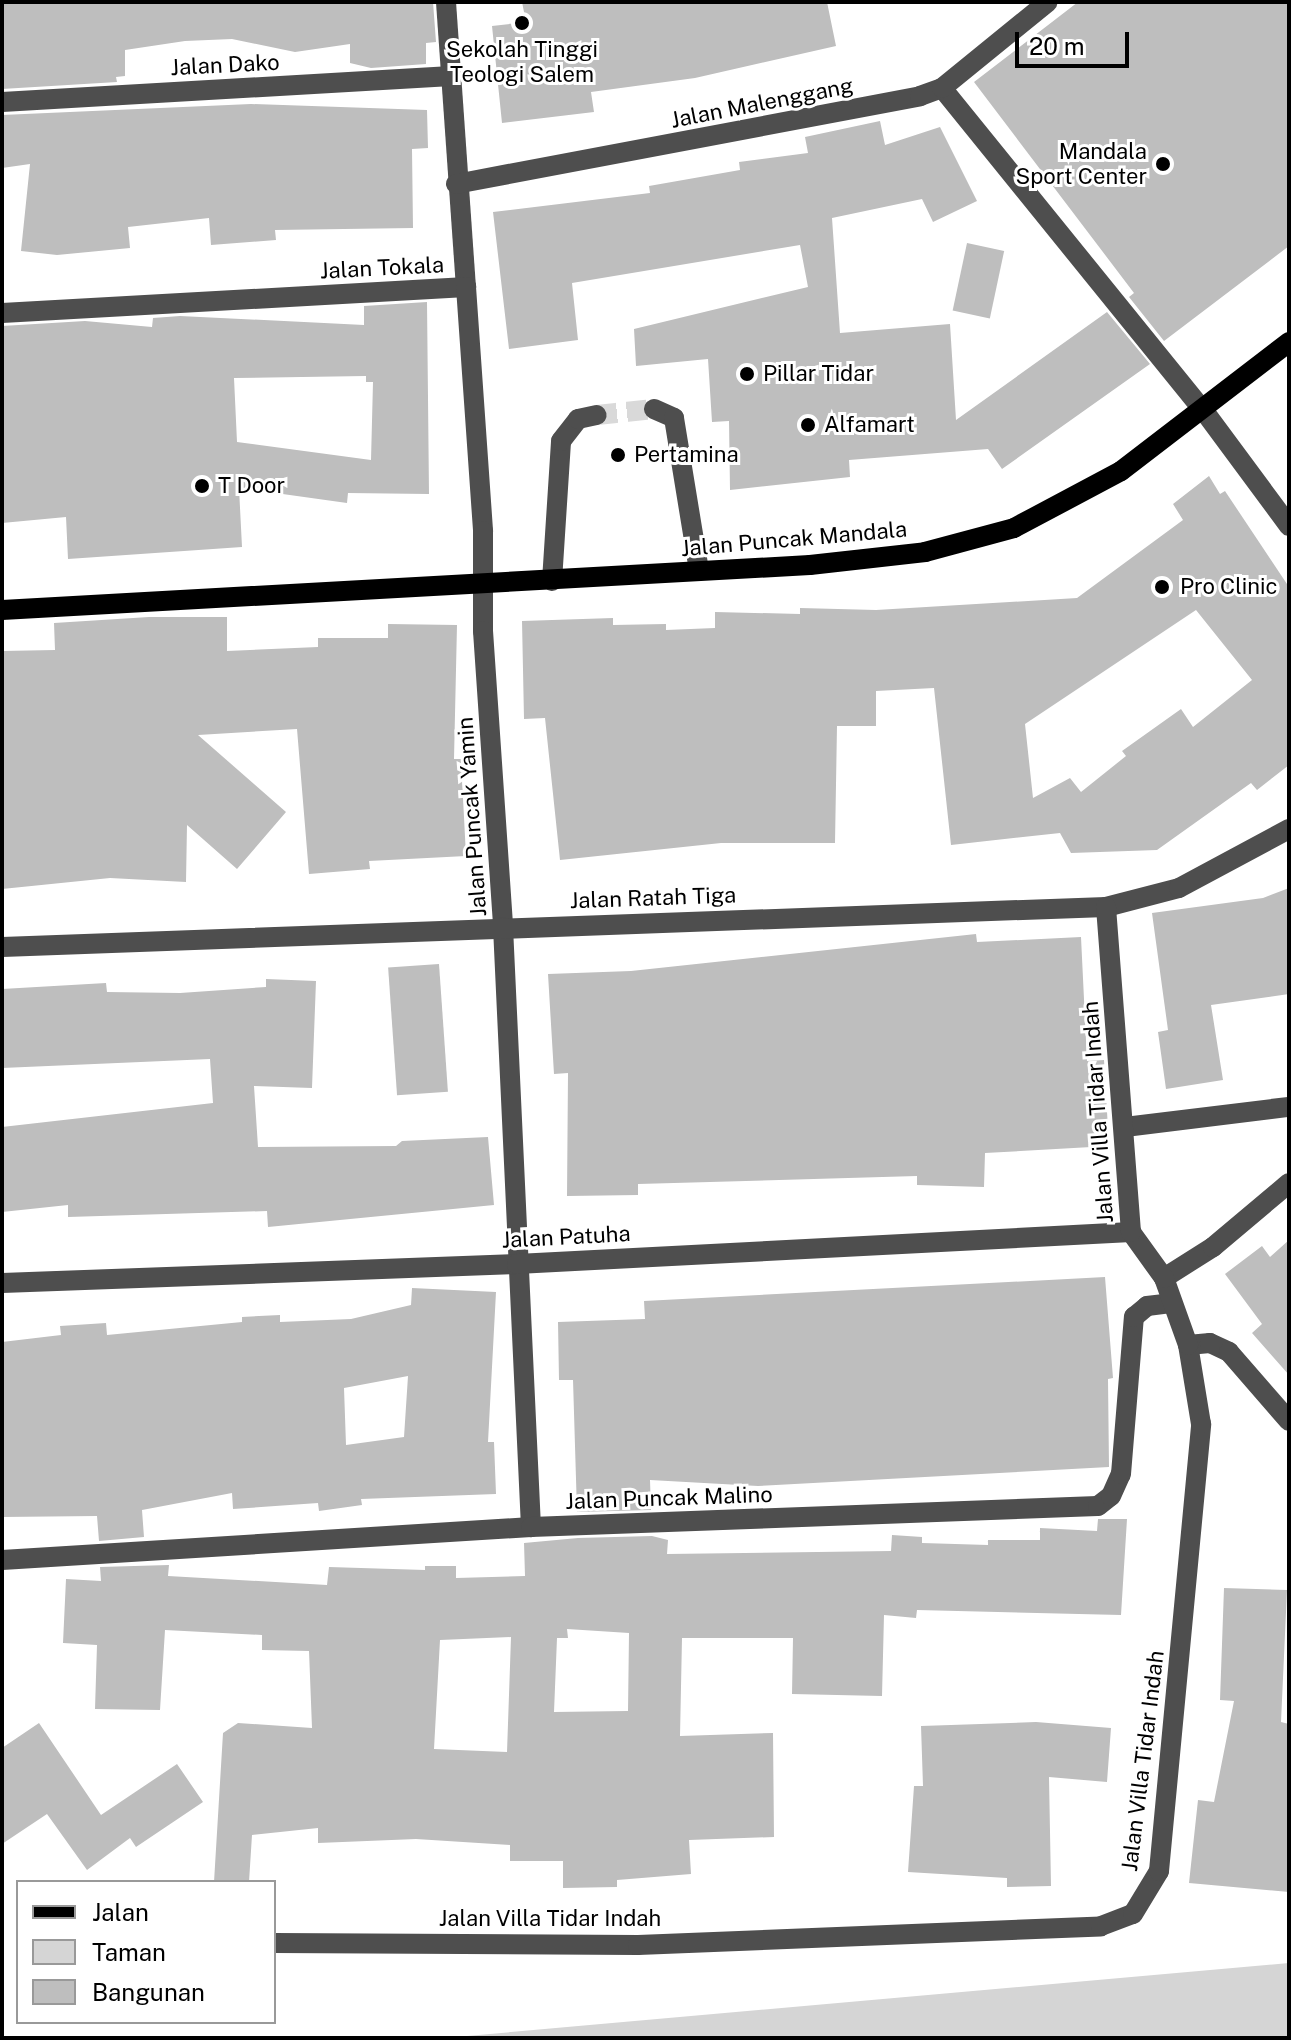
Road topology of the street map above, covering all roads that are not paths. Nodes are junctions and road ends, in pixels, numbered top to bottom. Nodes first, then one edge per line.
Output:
1 (446, 2) edge
2 (1048, 2) edge
3 (451, 76) junction
4 (942, 88) junction
5 (2, 102) edge
6 (456, 184) junction
7 (466, 287) junction
8 (2, 313) edge
9 (1289, 342) edge
10 (654, 409) dead end
11 (1204, 411) junction
12 (597, 415) tunnel mouth
13 (1289, 526) edge
14 (699, 571) junction
15 (552, 581) junction
16 (482, 585) junction
17 (2, 610) edge
18 (1289, 829) edge
19 (1106, 907) junction
20 (503, 927) junction
21 (2, 947) edge
22 (1289, 1107) edge
23 (1125, 1127) junction
24 (1289, 1183) edge
25 (1131, 1232) junction
26 (517, 1264) junction
27 (1164, 1278) junction
28 (2, 1283) edge
29 (1171, 1303) junction
30 (1188, 1345) junction
31 (1289, 1421) edge
32 (531, 1527) junction
33 (2, 1560) edge
34 (276, 1943) edge

1 - 3 street
2 - 4 street, Jalan Malenggang
3 - 5 street, Jalan Dako
3 - 6 street
4 - 6 street, Jalan Malenggang
4 - 11 street
6 - 7 street
7 - 8 street, Jalan Tokala
7 - 16 street, Jalan Tokala
9 - 11 main road, Jalan Puncak Mandala
10 - 14 street
11 - 13 street
11 - 14 main road, Jalan Puncak Mandala
12 - 15 street
14 - 15 main road, Jalan Puncak Mandala
15 - 16 main road, Jalan Puncak Mandala
16 - 17 main road
16 - 20 street, Jalan Puncak Yamin
18 - 19 street, Jalan Ratah Tiga
19 - 20 street, Jalan Ratah Tiga
19 - 23 street, Jalan Villa Tidar Indah
20 - 21 street, Jalan Ratah Tiga
20 - 26 street, Jalan Puncak Yamin
22 - 23 street
23 - 25 street, Jalan Villa Tidar Indah
24 - 27 street
25 - 26 street, Jalan Patuha
25 - 27 street, Jalan Villa Tidar Indah
26 - 28 street, Jalan Patuha
26 - 32 street, Jalan Puncak Yamin
27 - 29 street, Jalan Villa Tidar Indah
29 - 30 street, Jalan Villa Tidar Indah
29 - 32 street, Jalan Puncak Malino
30 - 31 street
30 - 34 street, Jalan Villa Tidar Indah
32 - 33 street, Jalan Puncak Malino

